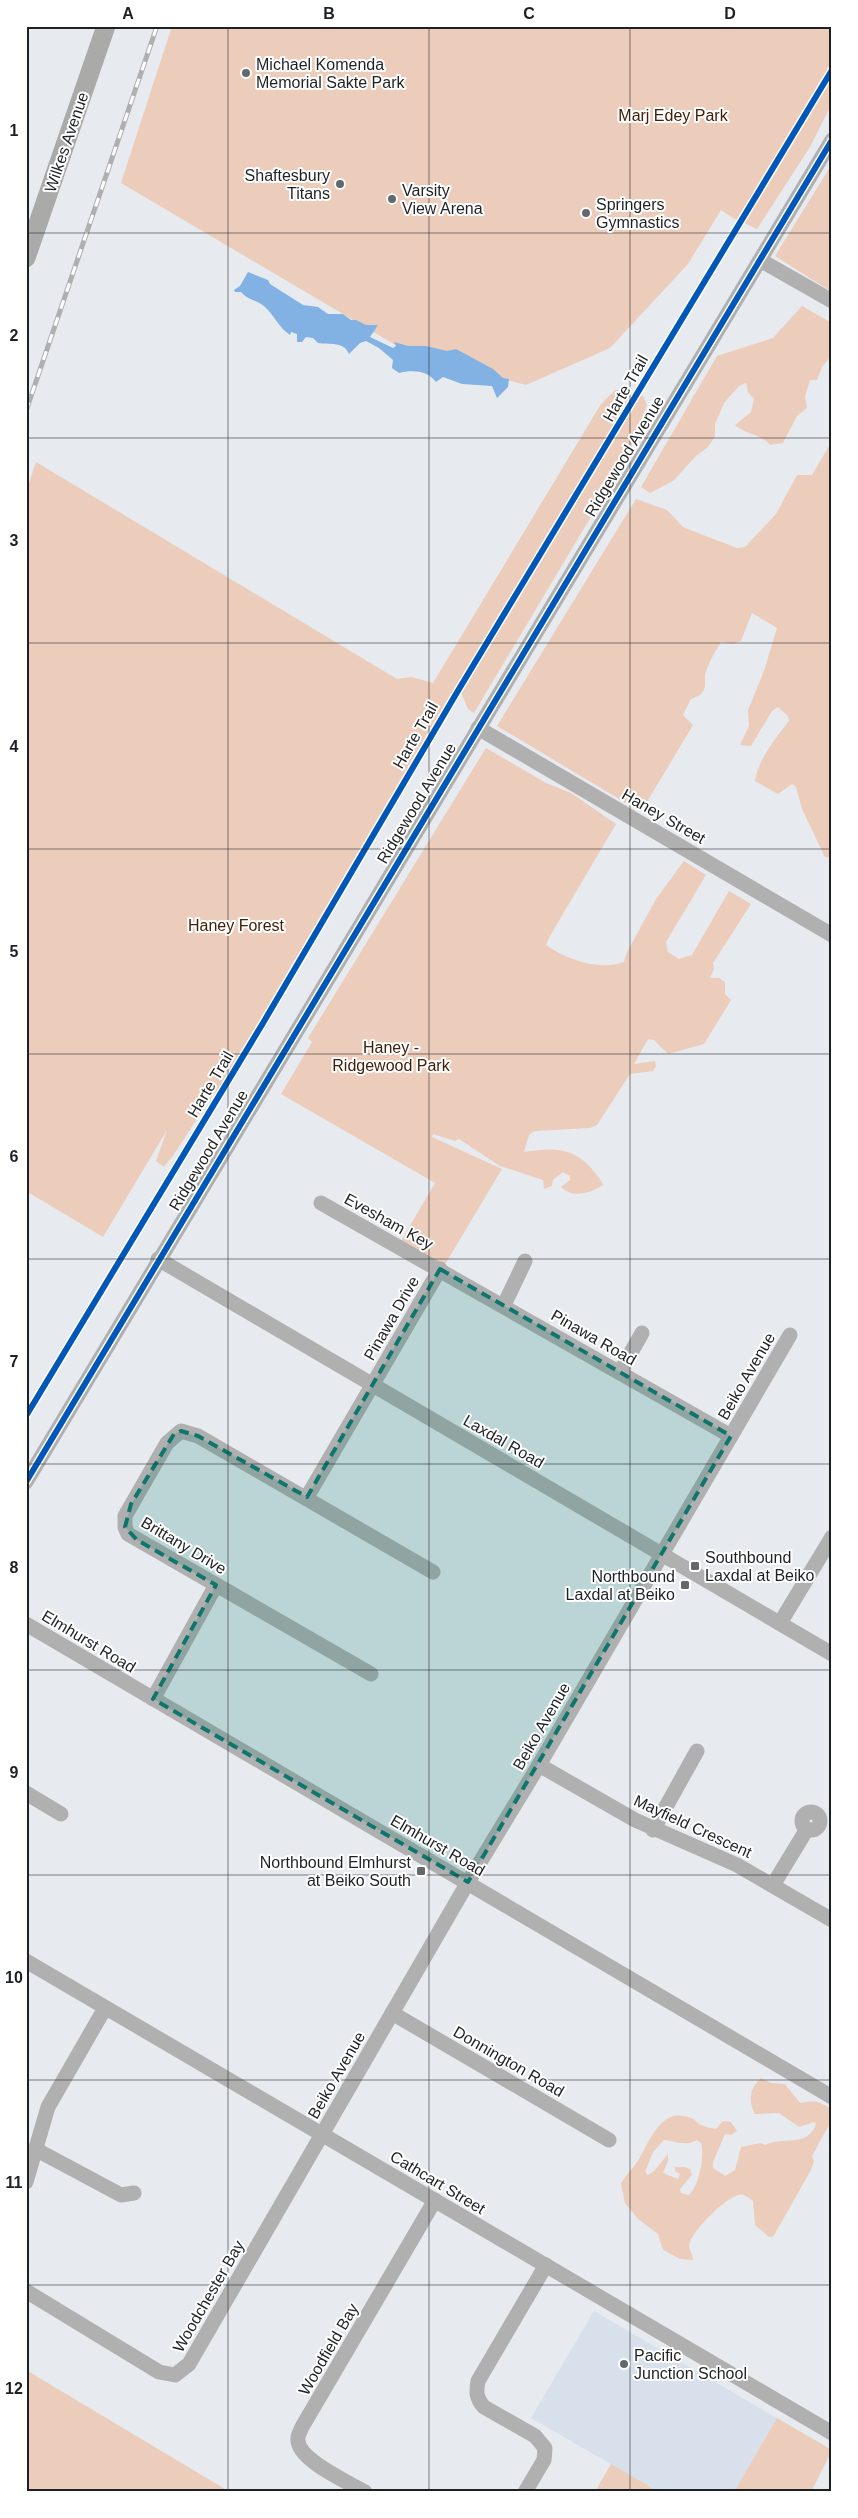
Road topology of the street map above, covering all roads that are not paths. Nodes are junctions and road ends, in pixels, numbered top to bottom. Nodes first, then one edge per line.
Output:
1 (106, 26) edge
2 (832, 140) edge
3 (26, 258) edge
4 (760, 260) junction
5 (832, 301) edge
6 (478, 728) junction
7 (832, 935) edge
8 (321, 1203) dead end
9 (158, 1259) junction
10 (524, 1261) dead end
11 (440, 1269) junction
12 (504, 1305) junction
13 (642, 1333) dead end
14 (790, 1335) dead end
15 (620, 1372) junction
16 (373, 1384) junction
17 (731, 1436) junction
18 (26, 1482) edge
19 (306, 1497) junction
20 (832, 1537) edge
21 (662, 1554) junction
22 (432, 1572) dead end
23 (216, 1585) junction
24 (780, 1623) junction
25 (26, 1624) edge
26 (832, 1654) edge
27 (372, 1674) dead end
28 (153, 1699) junction
29 (697, 1751) dead end
30 (539, 1765) junction
31 (26, 1793) edge
32 (61, 1814) dead end
33 (806, 1829) dead end
34 (653, 1830) junction
35 (468, 1882) junction
36 (772, 1885) junction
37 (832, 1920) edge
38 (26, 1961) edge
39 (105, 2008) junction
40 (392, 2013) junction
41 (832, 2097) edge
42 (323, 2134) junction
43 (609, 2140) dead end
44 (35, 2149) junction
45 (26, 2182) edge
46 (134, 2193) dead end
47 (435, 2200) junction
48 (546, 2265) junction
49 (26, 2291) edge
50 (832, 2433) edge
51 (365, 2492) edge
52 (525, 2492) edge

1 - 3 main road, Wilkes Avenue
2 - 4 street, Ridgewood Avenue
4 - 5 street
4 - 6 street, Ridgewood Avenue
6 - 7 street, Haney Street
6 - 9 street, Ridgewood Avenue
8 - 11 street, Evesham Key
9 - 16 street, Laxdal Road
9 - 18 street, Ridgewood Avenue
10 - 12 street
11 - 12 street, Pinawa Road
11 - 16 street, Pinawa Drive
12 - 15 street, Pinawa Road
13 - 15 street
14 - 17 street, Beiko Avenue
15 - 17 street, Pinawa Road
16 - 19 street
16 - 21 street, Laxdal Road
17 - 21 street, Beiko Avenue
19 - 22 street, Brittany Drive
19 - 23 street, Brittany Drive
20 - 24 street
21 - 24 street, Laxdal Road
21 - 30 street, Beiko Avenue
23 - 27 street, Brittany Drive
23 - 28 street
24 - 26 street, Laxdal Road
25 - 28 street, Elmhurst Road
28 - 35 street, Elmhurst Road
29 - 34 street
30 - 34 street, Mayfield Crescent
30 - 35 street, Beiko Avenue
31 - 32 street
33 - 36 street
34 - 36 street, Mayfield Crescent
35 - 40 street, Beiko Avenue
35 - 41 street, Elmhurst Road
36 - 37 street, Mayfield Crescent
38 - 39 street, Cathcart Street
39 - 42 street, Cathcart Street
39 - 44 street
40 - 42 street, Beiko Avenue
40 - 43 street, Donnington Road
42 - 47 street, Cathcart Street
42 - 49 street, Woodchester Bay
44 - 45 street
44 - 46 street
47 - 48 street, Cathcart Street
47 - 51 street, Woodfield Bay
48 - 50 street, Cathcart Street
48 - 52 street

